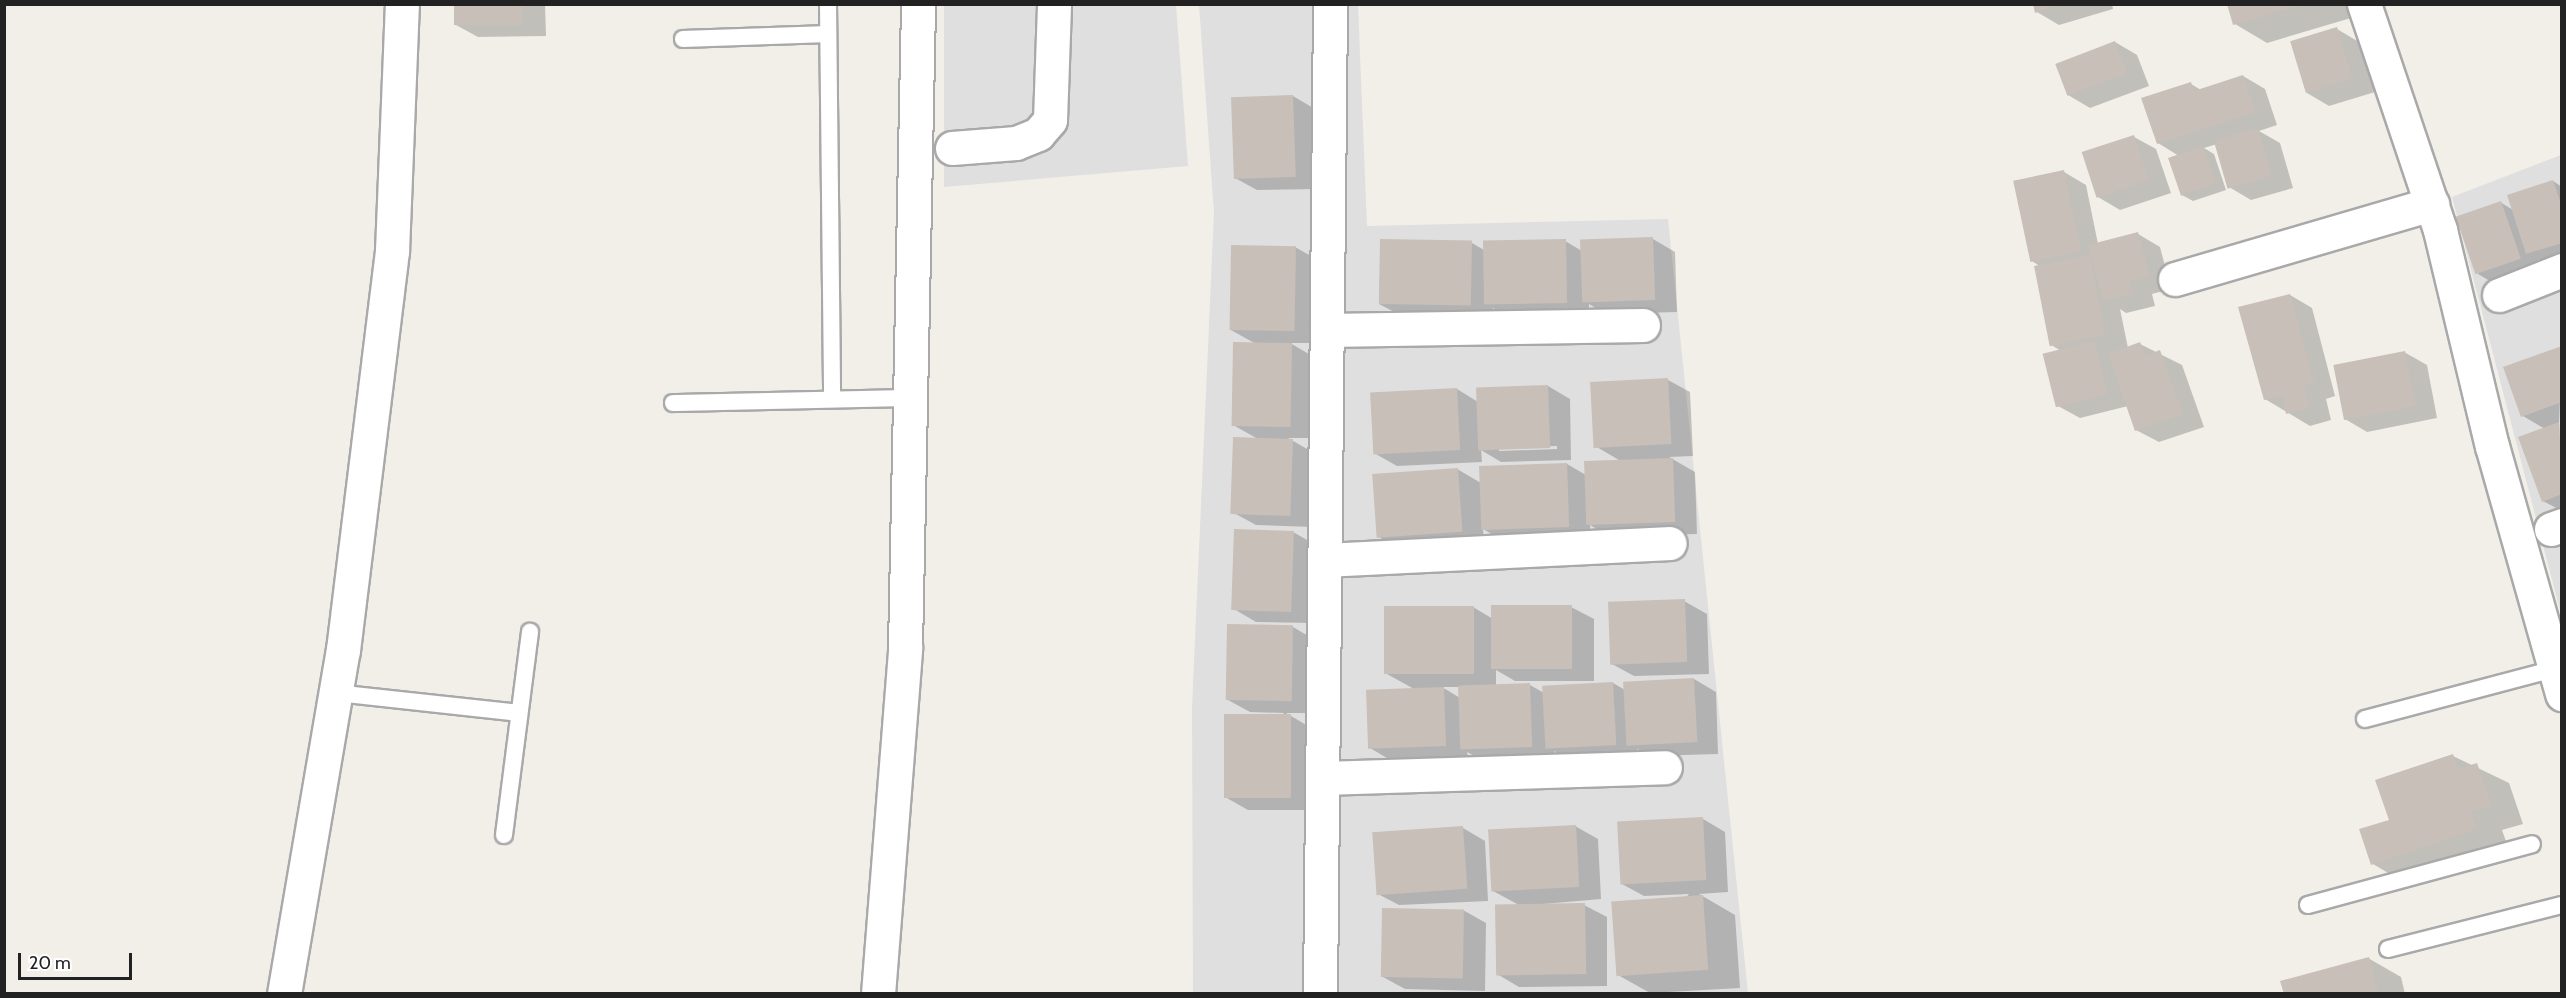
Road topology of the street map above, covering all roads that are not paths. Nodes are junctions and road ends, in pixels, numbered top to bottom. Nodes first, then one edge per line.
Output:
1 (402, 4) edge
2 (828, 4) edge
3 (918, 4) edge
4 (1054, 4) edge
5 (1330, 4) edge
6 (2364, 4) edge
7 (828, 34) junction
8 (683, 39) dead end
9 (952, 148) dead end
10 (2432, 204) junction
11 (2562, 270) edge
12 (2175, 279) dead end
13 (2499, 295) dead end
14 (1643, 325) dead end
15 (1327, 330) junction
16 (911, 398) junction
17 (832, 399) junction
18 (673, 404) dead end
19 (1670, 543) dead end
20 (1324, 560) junction
21 (530, 632) dead end
22 (2558, 681) edge
23 (336, 693) junction
24 (519, 712) junction
25 (2365, 719) dead end
26 (1665, 767) dead end
27 (1323, 778) junction
28 (504, 835) dead end
29 (2532, 844) dead end
30 (2308, 905) dead end
31 (2562, 905) edge
32 (2388, 949) dead end
33 (284, 993) edge
34 (878, 993) edge
35 (1320, 993) edge

1 - 23 street
2 - 7 lane
3 - 16 street
4 - 9 street
5 - 15 street
6 - 10 street
7 - 8 lane
7 - 17 lane
10 - 12 street
10 - 22 street
11 - 13 street
14 - 15 street
15 - 20 street
16 - 17 lane
16 - 34 street
17 - 18 lane
19 - 20 street
20 - 27 street
21 - 24 lane
22 - 25 lane
23 - 24 lane
23 - 33 street
24 - 28 lane
26 - 27 street
27 - 35 street
29 - 30 lane
31 - 32 lane

